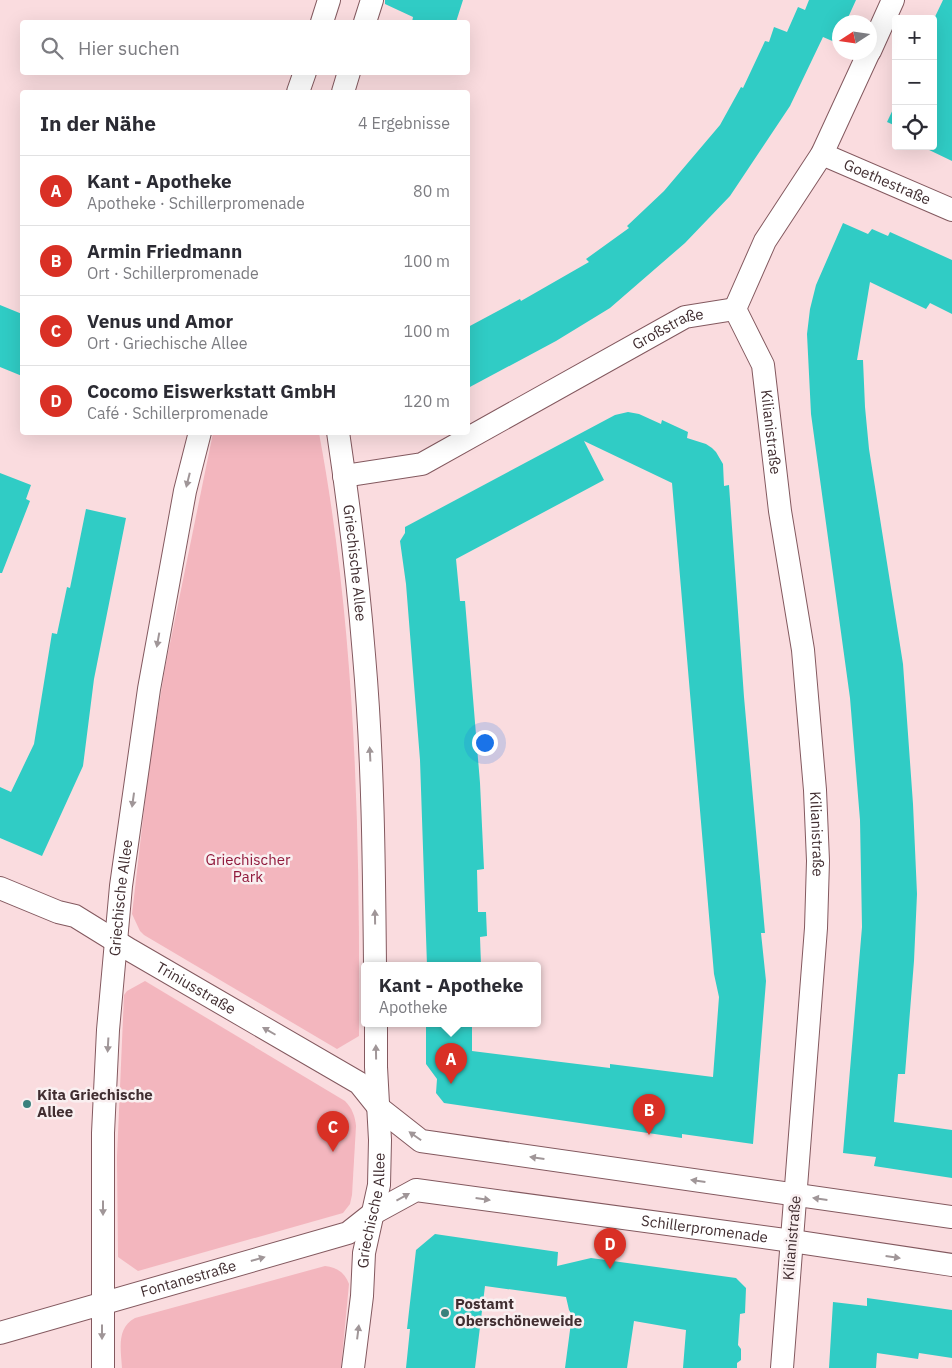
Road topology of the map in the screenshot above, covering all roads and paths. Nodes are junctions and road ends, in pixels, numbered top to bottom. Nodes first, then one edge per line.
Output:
1 (329, 0) edge
2 (372, 0) edge
3 (893, 0) edge
4 (323, 20) edge
5 (366, 20) edge
6 (877, 35) edge
7 (865, 60) edge
8 (303, 75) edge
9 (348, 75) edge
10 (299, 90) edge
11 (343, 90) edge
12 (822, 154) junction
13 (952, 210) edge
14 (735, 309) junction
15 (199, 435) edge
16 (338, 435) edge
17 (344, 476) junction
18 (0, 888) edge
19 (116, 942) junction
20 (375, 962) edge
21 (376, 1027) edge
22 (379, 1108) junction
23 (796, 1195) junction
24 (372, 1214) junction
25 (952, 1217) edge
26 (792, 1241) junction
27 (952, 1265) edge
28 (102, 1304) junction
29 (0, 1333) edge
30 (103, 1368) edge
31 (354, 1368) edge
32 (782, 1368) edge

1 - 4 street
2 - 5 street
3 - 6 street
7 - 12 street
8 - 10 street
9 - 11 street
12 - 13 street, Goethestraße
12 - 14 street
14 - 17 street, Großstraße
14 - 23 street, Kilianistraße
15 -> 19 street, Griechische Allee
16 - 17 street, Griechische Allee
20 -> 17 street, Griechische Allee
18 - 19 street, Triniusstraße
22 -> 19 street, Triniusstraße
19 -> 28 street, Griechische Allee
22 -> 21 street, Griechische Allee
23 -> 22 street
22 - 24 street, Griechische Allee
25 -> 23 street
23 - 26 street, Kilianistraße
24 -> 26 street, Schillerpromenade
28 -> 24 street, Fontanestraße
31 -> 24 street, Griechische Allee
26 -> 27 street, Schillerpromenade
26 - 32 street, Kilianistraße
28 - 29 street, Fontanestraße
28 -> 30 street, Griechische Allee

